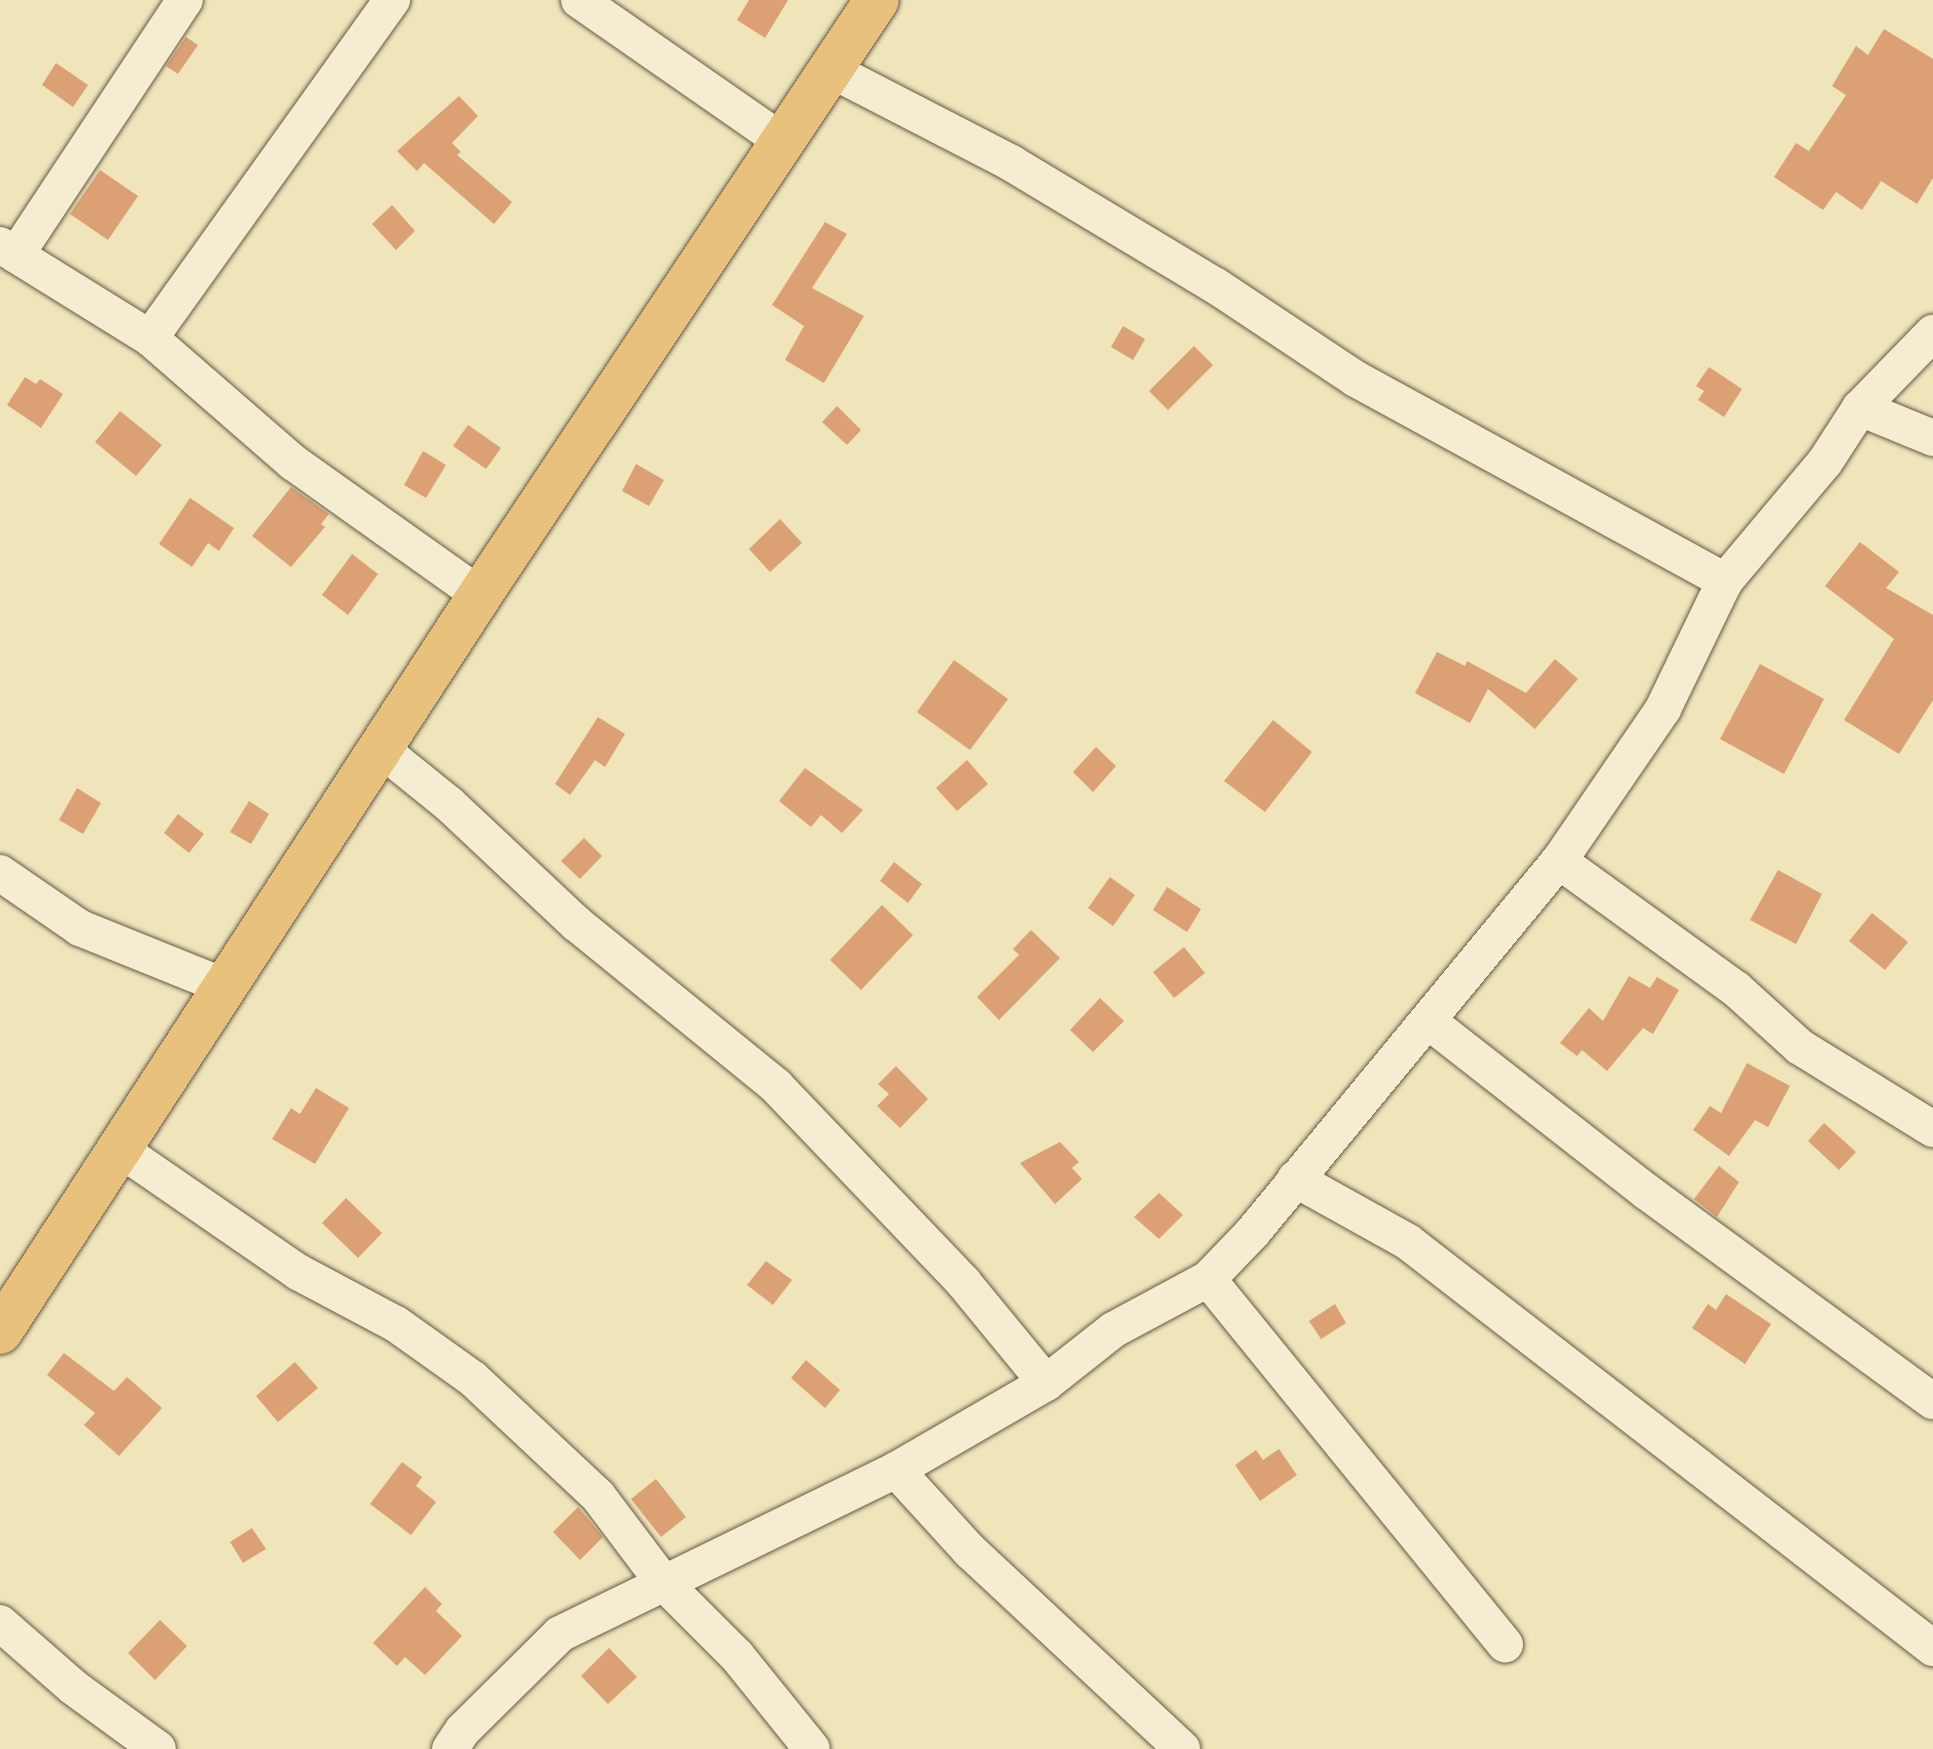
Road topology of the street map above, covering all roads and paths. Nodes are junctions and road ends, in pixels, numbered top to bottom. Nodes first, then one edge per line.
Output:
1 (185, 0) edge
2 (392, 0) edge
3 (579, 0) edge
4 (877, 0) edge
5 (831, 70) junction
6 (785, 143) junction
7 (8, 250) edge
8 (1933, 333) edge
9 (150, 338) junction
10 (1860, 408) junction
11 (1933, 438) edge
12 (1725, 581) junction
13 (480, 595) junction
14 (381, 749) junction
15 (1559, 861) junction
16 (0, 873) edge
17 (226, 987) junction
18 (1428, 1021) junction
19 (1933, 1129) edge
20 (121, 1150) junction
21 (1295, 1179) junction
22 (1208, 1279) junction
23 (0, 1332) edge
24 (1046, 1383) junction
25 (1933, 1401) edge
26 (896, 1470) junction
27 (662, 1581) junction
28 (0, 1623) edge
29 (1505, 1645) dead end
30 (1933, 1648) edge
31 (158, 1749) edge
32 (450, 1749) edge
33 (812, 1749) edge
34 (1182, 1749) edge

1 - 7 street
2 - 9 street
3 - 6 street
4 - 5 main road
5 - 6 main road
5 - 12 street
6 - 13 main road
7 - 9 street
8 - 10 street
9 - 13 street
10 - 11 street
10 - 12 street
12 - 15 street
13 - 14 main road
14 - 17 main road
14 - 24 street
15 - 18 street
15 - 19 street
16 - 17 street
17 - 20 main road
18 - 21 street
18 - 25 street
20 - 23 main road
20 - 27 street
21 - 22 street
21 - 30 street
22 - 24 street
22 - 29 street
24 - 26 street
26 - 27 street
26 - 34 street
27 - 32 street
27 - 33 street
28 - 31 street

